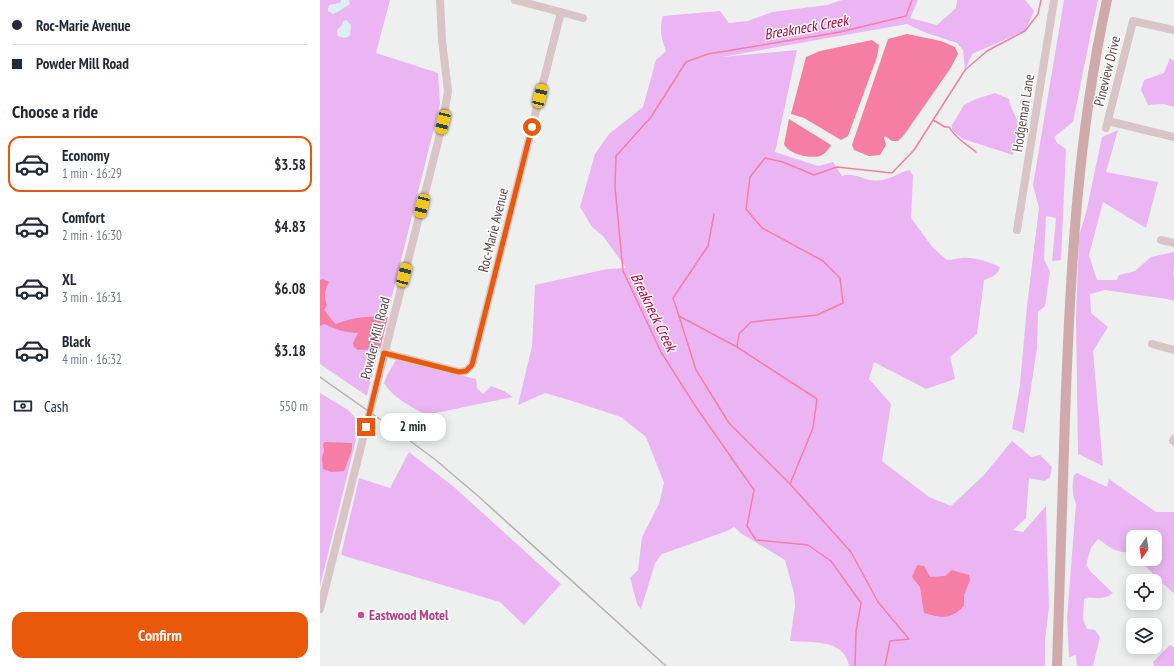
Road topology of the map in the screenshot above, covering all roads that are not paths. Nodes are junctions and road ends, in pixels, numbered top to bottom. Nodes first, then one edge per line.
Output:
1 (440, 0) edge
2 (515, 0) edge
3 (1054, 0) edge
4 (1107, 0) edge
5 (561, 12) junction
6 (583, 18) dead end
7 (1174, 30) edge
8 (1174, 137) edge
9 (1017, 230) dead end
10 (1160, 240) dead end
11 (1174, 243) edge
12 (1152, 344) dead end
13 (1174, 350) edge
14 (384, 353) junction
15 (323, 586) edge
16 (320, 609) edge
17 (1057, 666) edge

1 - 14 street, Powder Mill Road
2 - 5 street
3 - 9 street, Hodgeman Lane
4 - 17 main road
5 - 6 street
5 - 14 street, Roc-Marie Avenue
7 - 8 street, Pineview Drive
10 - 11 street
12 - 13 street
14 - 15 street, Powder Mill Road
15 - 16 street, Powder Mill Road

